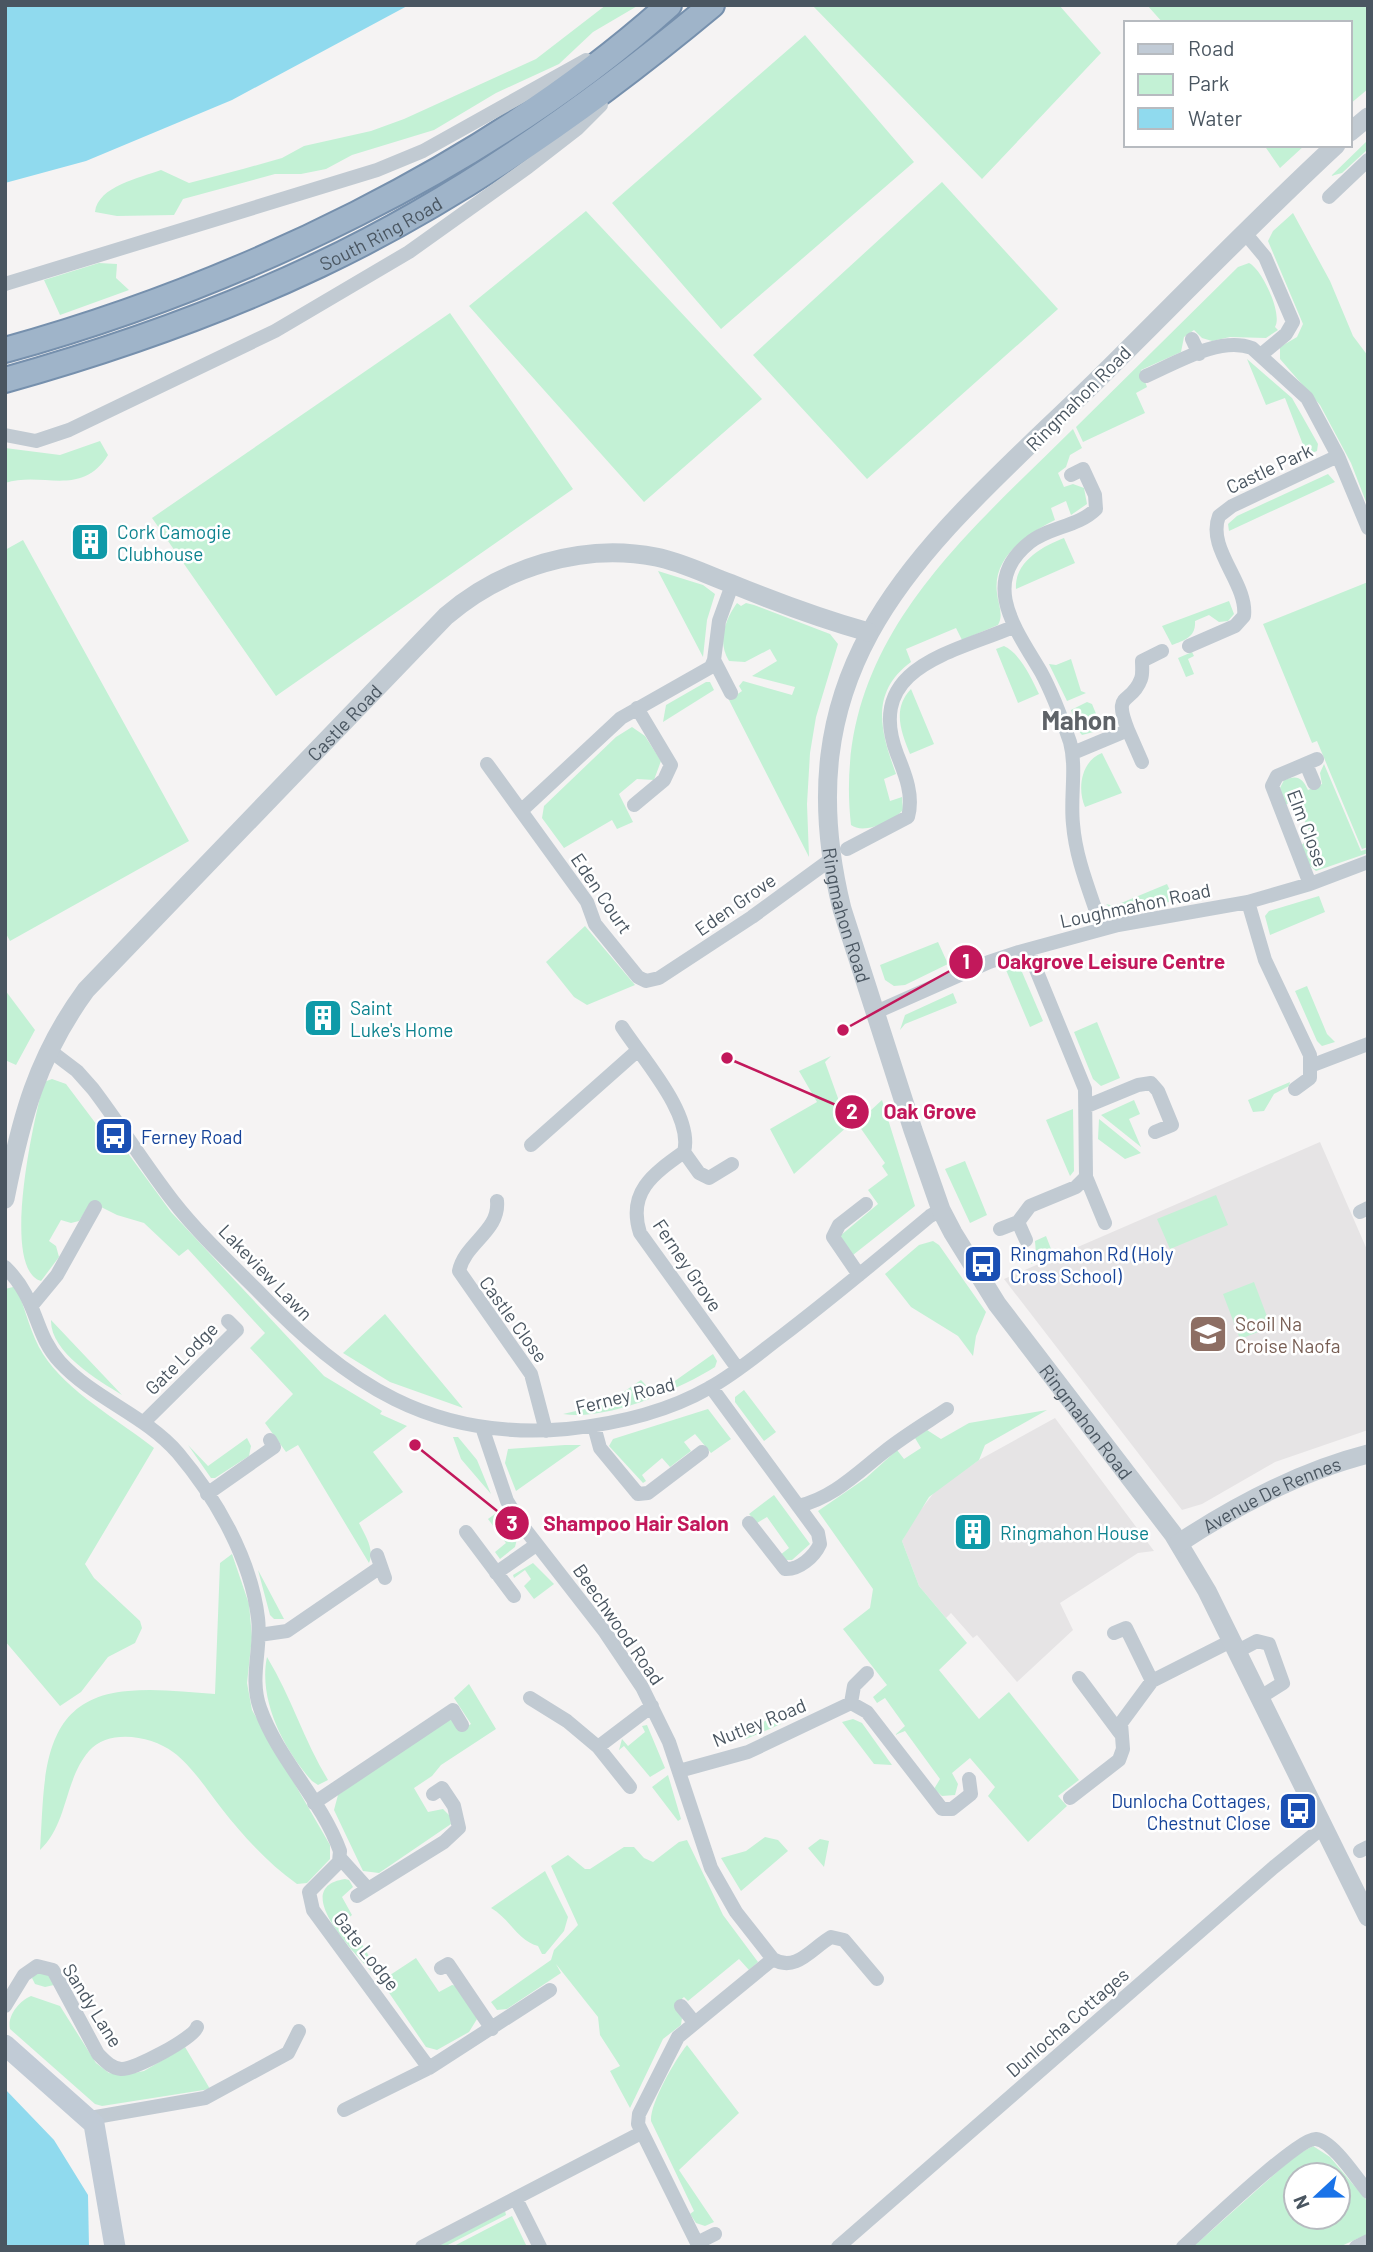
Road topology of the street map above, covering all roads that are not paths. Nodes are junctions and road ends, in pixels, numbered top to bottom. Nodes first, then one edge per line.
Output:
1 (669, 5) edge
2 (712, 5) edge
3 (650, 22) junction
4 (641, 64) junction
5 (1368, 117) edge
6 (1352, 130) edge
7 (1334, 147) edge
8 (1368, 160) edge
9 (1329, 197) dead end
10 (1245, 233) junction
11 (5, 284) edge
12 (1192, 339) dead end
13 (5, 350) edge
14 (1199, 354) junction
15 (1262, 354) junction
16 (1146, 376) dead end
17 (5, 380) edge
18 (5, 435) edge
19 (1338, 456) junction
20 (1077, 472) dead end
21 (1368, 528) edge
22 (732, 584) junction
23 (1013, 627) junction
24 (868, 632) junction
25 (1189, 646) dead end
26 (1162, 651) dead end
27 (714, 660) junction
28 (732, 693) dead end
29 (637, 708) junction
30 (1128, 730) junction
31 (1073, 753) junction
32 (1142, 762) dead end
33 (486, 764) dead end
34 (1314, 783) dead end
35 (634, 805) dead end
36 (521, 811) junction
37 (839, 855) junction
38 (1368, 862) edge
39 (1310, 884) junction
40 (1248, 902) junction
41 (1102, 929) junction
42 (1028, 950) junction
43 (659, 978) joint
44 (874, 1013) junction
45 (622, 1027) dead end
46 (1368, 1044) edge
47 (48, 1049) junction
48 (638, 1051) junction
49 (1312, 1065) junction
50 (1294, 1089) dead end
51 (1087, 1106) junction
52 (1155, 1132) dead end
53 (531, 1145) dead end
54 (684, 1152) junction
55 (732, 1164) dead end
56 (1086, 1178) junction
57 (5, 1199) edge
58 (497, 1201) dead end
59 (866, 1204) dead end
60 (95, 1208) dead end
61 (941, 1210) junction
62 (1018, 1222) junction
63 (1105, 1223) dead end
64 (1000, 1229) dead end
65 (1026, 1240) dead end
66 (5, 1267) edge
67 (859, 1275) junction
68 (33, 1304) junction
69 (228, 1321) dead end
70 (738, 1369) junction
71 (349, 1375) joint
72 (711, 1387) junction
73 (947, 1409) dead end
74 (144, 1422) junction
75 (594, 1426) junction
76 (482, 1427) junction
77 (546, 1431) junction
78 (270, 1440) dead end
79 (702, 1452) dead end
80 (1368, 1454) edge
81 (207, 1494) junction
82 (798, 1506) junction
83 (749, 1523) dead end
84 (466, 1532) dead end
85 (1179, 1543) junction
86 (536, 1545) junction
87 (380, 1567) dead end
88 (496, 1573) junction
89 (514, 1596) dead end
90 (1120, 1630) dead end
91 (259, 1635) junction
92 (1234, 1646) junction
93 (867, 1673) dead end
94 (1079, 1678) dead end
95 (1152, 1681) junction
96 (530, 1698) dead end
97 (1259, 1698) junction
98 (851, 1703) junction
99 (652, 1706) junction
100 (462, 1725) dead end
101 (1120, 1733) junction
102 (598, 1747) junction
103 (679, 1771) junction
104 (969, 1779) dead end
105 (631, 1787) dead end
106 (433, 1794) dead end
107 (1070, 1798) dead end
108 (313, 1803) junction
109 (1322, 1828) junction
110 (340, 1858) junction
111 (1368, 1917) edge
112 (773, 1959) junction
113 (441, 1968) dead end
114 (877, 1979) dead end
115 (550, 1990) dead end
116 (5, 2006) edge
117 (681, 2006) dead end
118 (694, 2022) junction
119 (197, 2027) dead end
120 (492, 2029) junction
121 (299, 2031) dead end
122 (5, 2045) edge
123 (429, 2068) junction
124 (344, 2110) dead end
125 (90, 2118) junction
126 (641, 2133) junction
127 (1368, 2192) edge
128 (516, 2199) junction
129 (715, 2234) dead end
130 (1368, 2242) edge
131 (115, 2247) edge
132 (422, 2247) edge
133 (540, 2247) edge
134 (838, 2247) edge
135 (1183, 2247) edge
136 (1356, 2247) edge

1 - 3 highway, South Ring Road
2 - 4 highway, South Ring Road
3 - 11 street
3 - 13 highway, South Ring Road
4 - 17 highway, South Ring Road
4 - 18 street
5 - 6 street
7 - 10 street, Ringmahon Road
8 - 9 street
10 - 15 street
10 - 24 street, Ringmahon Road
12 - 14 street
14 - 15 street
14 - 16 street
15 - 19 street, Castle Park
19 - 21 street, Castle Park
19 - 25 street, Castle Park
20 - 23 street
22 - 24 street, Castle Road
22 - 27 street
22 - 47 street, Castle Road
23 - 31 street
23 - 37 street, Eden Grove
24 - 37 street, Ringmahon Road
26 - 30 street
27 - 28 street
27 - 29 street
29 - 35 street
29 - 36 street
30 - 31 street
30 - 32 street
31 - 41 street
33 - 36 street, Eden Court
34 - 39 street, Elm Close
36 - 43 street, Eden Court
37 - 43 street, Eden Grove
37 - 44 street, Ringmahon Road
38 - 39 street, Loughmahon Road
39 - 40 street, Loughmahon Road
40 - 41 street, Loughmahon Road
40 - 49 street
41 - 42 street, Loughmahon Road
42 - 44 street, Loughmahon Road
42 - 51 street
44 - 61 street, Ringmahon Road
45 - 48 street
46 - 49 street
47 - 57 street, Castle Road
47 - 71 street, Lakeview Lawn
48 - 53 street
48 - 54 street
49 - 50 street
51 - 52 street
51 - 56 street
54 - 55 street
54 - 70 street, Ferney Grove
56 - 62 street
56 - 63 street
58 - 77 street, Castle Close
59 - 67 street
60 - 68 street
61 - 67 street, Ferney Road
61 - 85 street, Ringmahon Road
62 - 64 street
62 - 65 street
66 - 68 street, Gate Lodge
67 - 70 street, Ferney Road
68 - 74 street, Gate Lodge
69 - 74 street, Gate Lodge
70 - 72 street, Ferney Road
71 - 76 street, Ferney Road
72 - 75 street, Ferney Road
72 - 82 street
73 - 82 street
74 - 81 street, Gate Lodge
75 - 77 street, Ferney Road
75 - 79 street
76 - 77 street, Ferney Road
76 - 86 street, Beechwood Road
78 - 81 street
80 - 85 street, Avenue De Rennes
81 - 91 street, Gate Lodge
82 - 83 street
84 - 88 street
85 - 92 street, Ringmahon Road
86 - 88 street
86 - 99 street, Beechwood Road
87 - 91 street
88 - 89 street
90 - 95 street
91 - 108 street, Gate Lodge
92 - 95 street
92 - 97 street, Ringmahon Road
92 - 97 street
93 - 98 street
94 - 101 street
95 - 101 street
96 - 102 street
97 - 109 street, Ringmahon Road
98 - 103 street, Nutley Road
98 - 104 street
99 - 102 street
99 - 103 street, Beechwood Road
100 - 108 street
101 - 107 street
102 - 105 street
103 - 112 street, Beechwood Road
106 - 110 street, Gate Lodge
108 - 110 street, Gate Lodge
109 - 111 street, Ringmahon Road
109 - 134 street, Dunlocha Cottages
110 - 123 street, Gate Lodge
112 - 114 street
112 - 118 street
113 - 120 street
115 - 120 street
116 - 119 street, Sandy Lane
117 - 118 street
118 - 126 street
120 - 123 street
121 - 125 street
122 - 125 main road
123 - 124 street
125 - 131 main road
126 - 128 street
126 - 129 street
127 - 135 street
128 - 132 street
128 - 133 street
130 - 136 street

